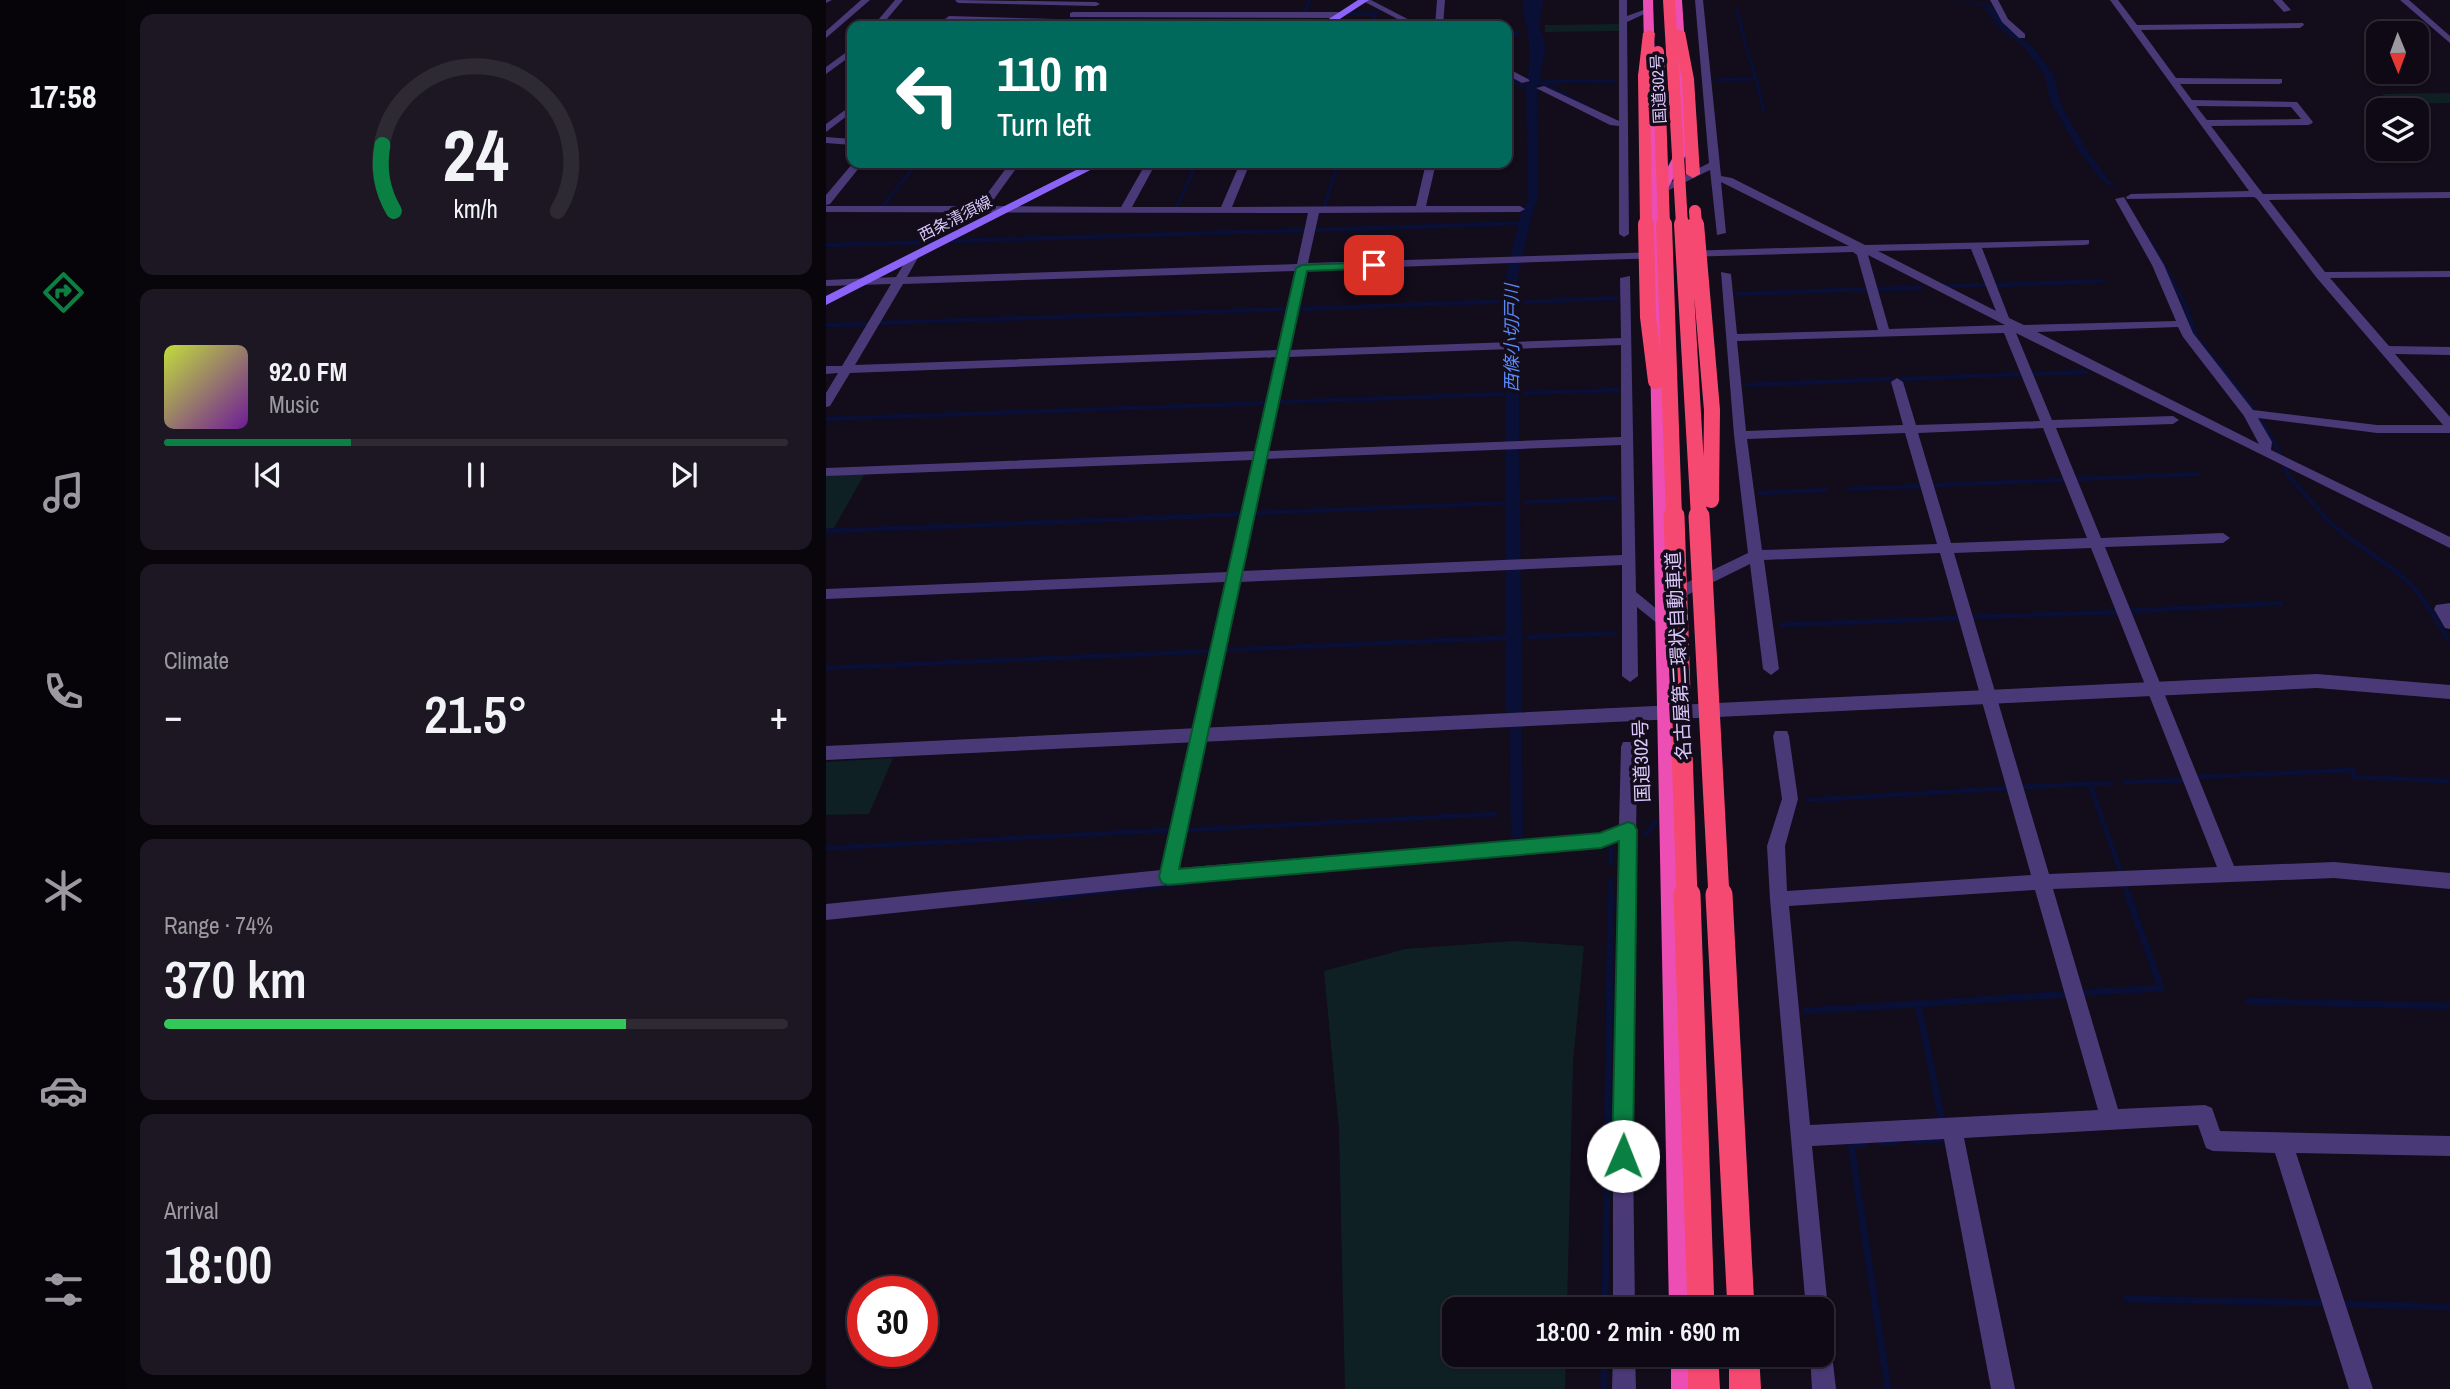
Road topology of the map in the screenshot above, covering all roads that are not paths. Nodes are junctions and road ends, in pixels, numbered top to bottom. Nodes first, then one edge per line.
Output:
1 (866, 0) edge
2 (899, 0) edge
3 (1365, 0) edge
4 (1441, 0) edge
5 (1623, 0) edge
6 (1699, 0) edge
7 (1994, 0) edge
8 (2115, 0) edge
9 (2277, 0) edge
10 (2404, 0) edge
11 (958, 1) edge
12 (1674, 1) edge
13 (1100, 2) edge
14 (1651, 3) edge
15 (2287, 10) dead end
16 (1228, 11) junction
17 (1700, 11) junction
18 (1073, 15) junction
19 (1120, 15) junction
20 (1340, 15) junction
21 (881, 21) edge
22 (948, 21) edge
23 (1059, 21) edge
24 (1116, 21) edge
25 (1223, 21) edge
26 (1331, 21) edge
27 (1408, 21) edge
28 (1439, 21) edge
29 (1623, 21) junction
30 (2300, 25) dead end
31 (2134, 28) junction
32 (1679, 32) junction
33 (1649, 33) junction
34 (826, 35) edge
35 (2022, 36) dead end
36 (2450, 40) edge
37 (847, 53) edge
38 (826, 54) edge
39 (847, 56) edge
40 (826, 71) edge
41 (1512, 74) edge
42 (1525, 81) dead end
43 (2174, 81) junction
44 (2278, 81) dead end
45 (1541, 88) dead end
46 (2190, 103) junction
47 (847, 112) edge
48 (2204, 123) junction
49 (1622, 124) junction
50 (827, 127) edge
51 (826, 140) edge
52 (847, 142) edge
53 (1715, 164) junction
54 (854, 168) edge
55 (1011, 168) edge
56 (1088, 168) edge
57 (1148, 168) edge
58 (1243, 168) edge
59 (1430, 168) edge
60 (1716, 179) junction
61 (1623, 191) junction
62 (2450, 195) edge
63 (2258, 196) junction
64 (1657, 201) junction
65 (826, 202) edge
66 (826, 209) edge
67 (981, 209) junction
68 (1520, 209) dead end
69 (1005, 210) junction
70 (1125, 210) junction
71 (1224, 210) junction
72 (1314, 210) junction
73 (1420, 210) junction
74 (1721, 233) dead end
75 (1624, 234) dead end
76 (2085, 242) dead end
77 (1975, 246) junction
78 (1860, 249) junction
79 (1656, 255) junction
80 (914, 256) junction
81 (1302, 268) junction
82 (1726, 274) dead end
83 (2450, 274) edge
84 (2320, 275) junction
85 (1626, 278) dead end
86 (900, 281) junction
87 (864, 282) junction
88 (826, 283) edge
89 (826, 301) edge
90 (2174, 324) dead end
91 (2010, 325) junction
92 (1627, 327) junction
93 (1884, 332) junction
94 (1657, 338) junction
95 (1731, 338) junction
96 (1627, 341) junction
97 (2386, 351) junction
98 (2450, 351) edge
99 (1283, 354) junction
100 (847, 369) junction
101 (826, 370) edge
102 (1897, 382) dead end
103 (826, 403) edge
104 (2254, 414) junction
105 (2173, 420) dead end
106 (2048, 424) junction
107 (2450, 427) edge
108 (1911, 429) junction
109 (1740, 435) junction
110 (1627, 442) junction
111 (2268, 454) junction
112 (1261, 456) junction
113 (826, 472) edge
114 (1674, 513) junction
115 (2223, 538) dead end
116 (2096, 543) junction
117 (2450, 543) edge
118 (1946, 548) junction
119 (1756, 555) junction
120 (1628, 561) junction
121 (1235, 577) junction
122 (1628, 593) junction
123 (826, 594) edge
124 (2450, 608) edge
125 (1663, 610) junction
126 (2450, 624) edge
127 (1771, 669) dead end
128 (1630, 676) dead end
129 (1708, 690) junction
130 (2157, 690) junction
131 (2450, 692) edge
132 (1989, 698) junction
133 (1665, 713) junction
134 (1200, 735) junction
135 (1781, 736) dead end
136 (1629, 747) dead end
137 (826, 753) edge
138 (1628, 830) junction
139 (2228, 874) junction
140 (1168, 877) junction
141 (2450, 881) edge
142 (2043, 882) junction
143 (1779, 899) junction
144 (826, 912) edge
145 (2111, 1119) junction
146 (1952, 1128) junction
147 (1801, 1136) junction
148 (2281, 1142) junction
149 (2450, 1146) edge
150 (1624, 1297) edge
151 (1683, 1297) edge
152 (1701, 1297) edge
153 (1740, 1297) edge
154 (1816, 1297) edge
155 (1624, 1367) edge
156 (1685, 1367) edge
157 (1703, 1367) edge
158 (1744, 1367) edge
159 (1822, 1367) edge
160 (1624, 1389) edge
161 (1685, 1389) edge
162 (1704, 1389) edge
163 (1745, 1389) edge
164 (1824, 1389) edge
165 (2003, 1389) edge
166 (2361, 1389) edge

1 - 34 street
2 - 21 street
3 - 20 main road
3 - 27 street
4 - 28 street
5 - 29 street
6 - 17 street
7 - 35 street
8 - 31 street
9 - 15 street
10 - 36 street
11 - 13 street
11 - 22 street
12 - 17 street
12 - 32 highway, 国道302号
12 - 129 highway, 名古屋第二環状自動車道, bridge
13 - 18 street
14 - 29 street
14 - 33 highway, 国道302号
14 - 114 highway, 名古屋第二環状自動車道, bridge
16 - 19 street
16 - 20 street
16 - 25 street
17 - 53 street
18 - 19 street
18 - 23 street
19 - 24 street
20 - 26 main road
29 - 49 street
30 - 31 street
31 - 43 street
32 - 64 highway, 国道302号
32 - 129 highway, bridge
33 - 64 highway, 国道302号
33 - 114 highway, bridge
37 - 38 street
39 - 40 street
41 - 42 street
43 - 44 street
43 - 46 street
45 - 49 street
46 - 48 street
46 - 48 street
47 - 50 street
48 - 63 street
49 - 61 street
51 - 52 street
53 - 60 street
53 - 64 street
54 - 65 street
55 - 67 street
56 - 69 main road, 西条清須線
57 - 70 street
58 - 71 street
59 - 73 street
60 - 74 street
60 - 78 street
61 - 64 street
61 - 75 street
62 - 63 street
63 - 84 street
63 - 104 street
64 - 79 highway, 国道302号
66 - 67 street
67 - 69 street
68 - 73 street
69 - 70 street
69 - 80 main road, 西条清須線
70 - 71 street
71 - 72 street
72 - 73 street
72 - 81 street
76 - 77 street
77 - 78 street
77 - 91 street
78 - 79 street
78 - 91 street
78 - 93 street
79 - 81 street
79 - 94 highway, 国道302号
80 - 86 street
80 - 87 main road, 西条清須線
81 - 86 street
81 - 99 street
82 - 95 street
83 - 84 street
84 - 97 street
85 - 92 street
86 - 87 street
86 - 100 street
87 - 88 street
87 - 89 main road, 西条清須線
90 - 91 street
91 - 93 street
91 - 106 street
91 - 111 street
92 - 94 street
92 - 96 street
93 - 95 street
94 - 125 highway, 国道302号
95 - 109 street
96 - 99 street
96 - 110 street
97 - 98 street
97 - 107 street
99 - 100 street
99 - 112 street
100 - 101 street
100 - 103 street
102 - 108 street
104 - 107 street
104 - 111 street
105 - 106 street
106 - 108 street
106 - 116 street
108 - 109 street
108 - 118 street
109 - 119 street
110 - 112 street
110 - 120 street
111 - 117 street
112 - 113 street
112 - 121 street
114 - 152 highway, 名古屋第二環状自動車道, bridge
115 - 116 street
116 - 118 street
116 - 130 street
118 - 119 street
118 - 132 street
119 - 125 street
119 - 127 street
120 - 121 street
120 - 122 street
121 - 123 street
121 - 134 street
122 - 125 street
122 - 128 street
124 - 126 street
125 - 133 highway, 国道302号
129 - 153 highway, 名古屋第二環状自動車道, bridge
130 - 131 street
130 - 132 street
130 - 139 street
132 - 133 street
132 - 142 street
133 - 134 street
133 - 151 highway, 国道302号
134 - 137 street
134 - 140 street
135 - 143 street
136 - 138 street
138 - 140 street
138 - 150 street
139 - 141 street
139 - 142 street
140 - 144 street
142 - 143 street
142 - 145 street
143 - 147 street
145 - 146 street
145 - 148 street
146 - 147 street
146 - 165 street
147 - 154 street
148 - 149 street
148 - 166 street
155 - 160 street
156 - 161 highway
157 - 162 highway
158 - 163 highway
159 - 164 street

